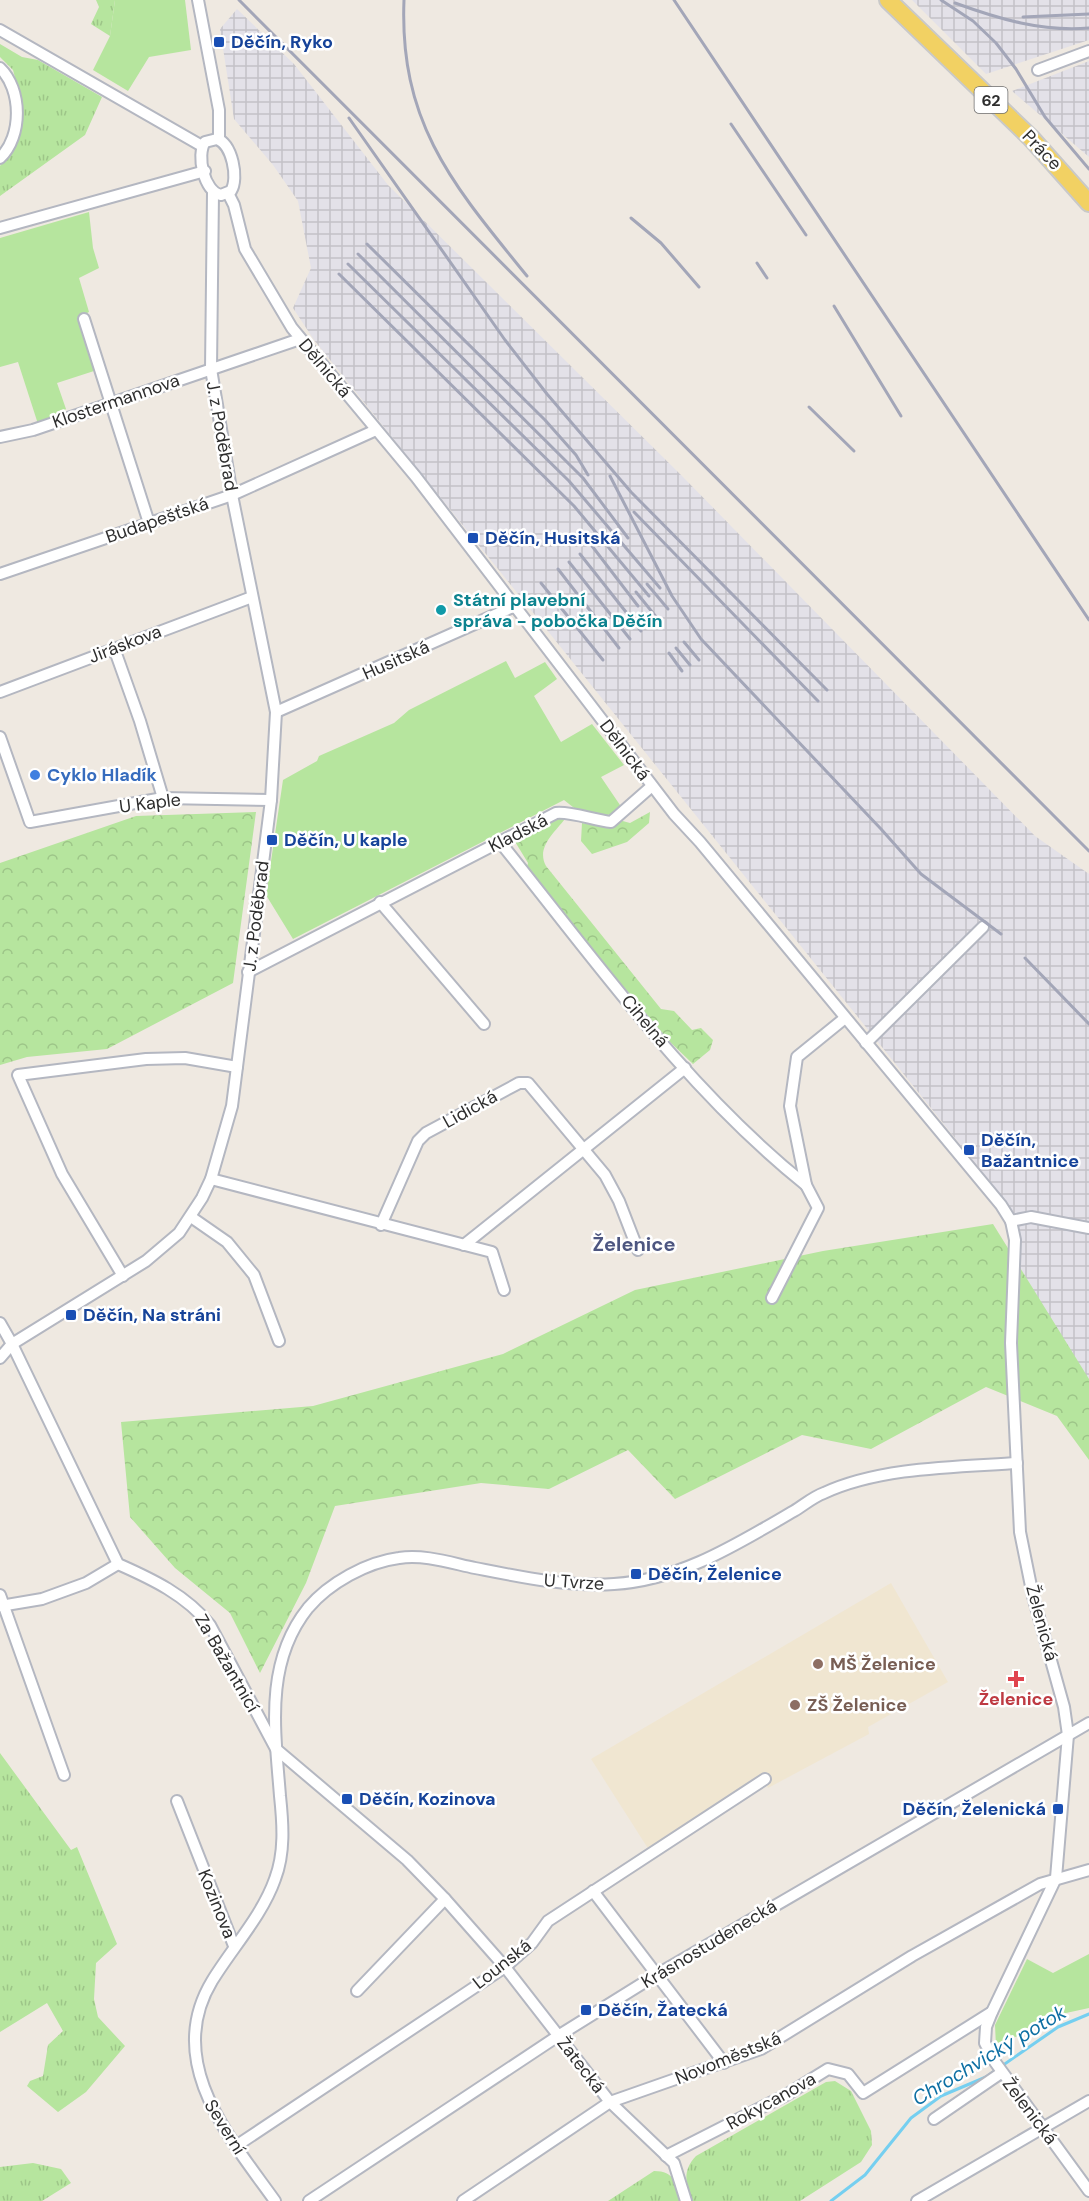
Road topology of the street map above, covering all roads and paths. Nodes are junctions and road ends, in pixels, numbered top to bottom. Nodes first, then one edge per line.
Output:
1 (198, 0) edge
2 (888, 0) edge
3 (0, 30) edge
4 (1089, 51) edge
5 (0, 68) edge
6 (1038, 70) dead end
7 (219, 139) junction
8 (202, 146) junction
9 (0, 158) edge
10 (205, 171) junction
11 (213, 193) junction
12 (228, 193) junction
13 (1089, 203) edge
14 (0, 228) edge
15 (84, 319) dead end
16 (300, 339) junction
17 (211, 369) junction
18 (111, 401) junction
19 (376, 430) junction
20 (0, 438) edge
21 (232, 495) junction
22 (149, 523) junction
23 (0, 574) edge
24 (252, 597) junction
25 (515, 606) junction
26 (114, 648) junction
27 (0, 692) edge
28 (276, 712) junction
29 (0, 737) edge
30 (652, 786) junction
31 (163, 798) junction
32 (271, 800) junction
33 (500, 842) junction
34 (380, 902) junction
35 (983, 927) dead end
36 (249, 972) junction
37 (845, 1018) junction
38 (484, 1024) dead end
39 (866, 1043) junction
40 (237, 1067) junction
41 (685, 1068) junction
42 (585, 1149) junction
43 (211, 1179) junction
44 (806, 1185) junction
45 (191, 1217) junction
46 (1011, 1221) junction
47 (381, 1224) junction
48 (1089, 1228) edge
49 (464, 1245) junction
50 (638, 1250) dead end
51 (123, 1276) junction
52 (504, 1290) dead end
53 (772, 1298) dead end
54 (0, 1323) edge
55 (279, 1341) dead end
56 (12, 1344) junction
57 (0, 1358) edge
58 (1017, 1463) junction
59 (118, 1563) junction
60 (2, 1602) edge
61 (1089, 1723) edge
62 (1068, 1735) junction
63 (276, 1749) junction
64 (64, 1774) dead end
65 (765, 1779) dead end
66 (177, 1801) dead end
67 (1089, 1870) edge
68 (1056, 1878) junction
69 (592, 1891) junction
70 (445, 1899) junction
71 (234, 1946) junction
72 (505, 1967) junction
73 (656, 1975) junction
74 (357, 1991) dead end
75 (992, 2012) junction
76 (558, 2036) junction
77 (724, 2063) junction
78 (999, 2069) junction
79 (1089, 2101) edge
80 (610, 2102) junction
81 (934, 2119) dead end
82 (1043, 2127) junction
83 (236, 2146) junction
84 (666, 2156) junction
85 (1087, 2185) edge
86 (275, 2201) edge
87 (309, 2201) edge
88 (463, 2201) edge
89 (686, 2201) edge
90 (917, 2201) edge

1 - 7 street
2 - 13 main road, Práce / 62
3 - 8 street
4 - 6 street
5 - 9 street
7 - 8 street
7 - 12 street
8 - 10 street
10 - 11 street
10 - 14 street
11 - 12 street
11 - 17 street, J. z Poděbrad
12 - 16 street, Dělnická
15 - 18 street
16 - 17 street, Klostermannova
16 - 19 street, Dělnická
17 - 18 street, Klostermannova
17 - 21 street, J. z Poděbrad
18 - 20 street, Klostermannova
18 - 22 street
19 - 21 street, Budapešťská
19 - 25 street, Dělnická
21 - 22 street, Budapešťská
21 - 24 street, J. z Poděbrad
22 - 23 street, Budapešťská
24 - 26 street, Jiráskova
24 - 28 street, J. z Poděbrad
25 - 28 street, Husitská
25 - 30 street, Dělnická
26 - 27 street, Jiráskova
26 - 31 street
28 - 32 street, J. z Poděbrad
29 - 31 street, U Kaple
30 - 33 street, Kladská
30 - 37 street, Dělnická
31 - 32 street, U Kaple
32 - 36 street, J. z Poděbrad
33 - 34 street, Kladská
33 - 41 street, Cihelná
34 - 36 street, Kladská
34 - 38 street
35 - 39 street
36 - 40 street, J. z Poděbrad
37 - 39 street, Dělnická
37 - 44 street
39 - 46 street, Dělnická
40 - 43 street, J. z Poděbrad
40 - 51 street
41 - 42 street
41 - 44 street, Cihelná
42 - 47 street, Lidická
42 - 49 street
42 - 50 street
43 - 45 street, J. z Poděbrad
43 - 47 street
44 - 53 street
45 - 51 street, J. z Poděbrad
45 - 55 street
46 - 48 street
46 - 58 street, Želenická
47 - 49 street
49 - 52 street
51 - 56 street, J. z Poděbrad
54 - 56 street
56 - 57 street, J. z Poděbrad
56 - 59 street
58 - 62 street, Želenická
58 - 63 street, U Tvrze
59 - 60 street
59 - 63 street, Za Bažantnicí
60 - 64 street
61 - 62 street, Krásnostudenecká
62 - 68 street, Želenická
62 - 73 street, Krásnostudenecká
63 - 70 street, Za Bažantnicí
63 - 71 street, Kozinova
65 - 69 street, Lounská
66 - 71 street, Kozinova
67 - 68 street, Novoměstská
68 - 75 street, Želenická
68 - 77 street, Novoměstská
69 - 72 street, Lounská
69 - 73 street
70 - 72 street, Za Bažantnicí
70 - 74 street
71 - 83 street, Severní
72 - 76 street, Žatecká
72 - 83 street, Lounská
73 - 76 street, Krásnostudenecká
73 - 77 street
75 - 78 street, Želenická
75 - 84 street, Rokycanova
76 - 80 street, Žatecká
76 - 87 street, Krásnostudenecká
77 - 80 street, Novoměstská
78 - 81 street
78 - 82 street, Želenická
79 - 82 street
80 - 84 street, Žatecká
80 - 88 street, Novoměstská
82 - 85 street, Želenická
82 - 90 street
83 - 86 street, Severní
84 - 89 street, Žatecká

